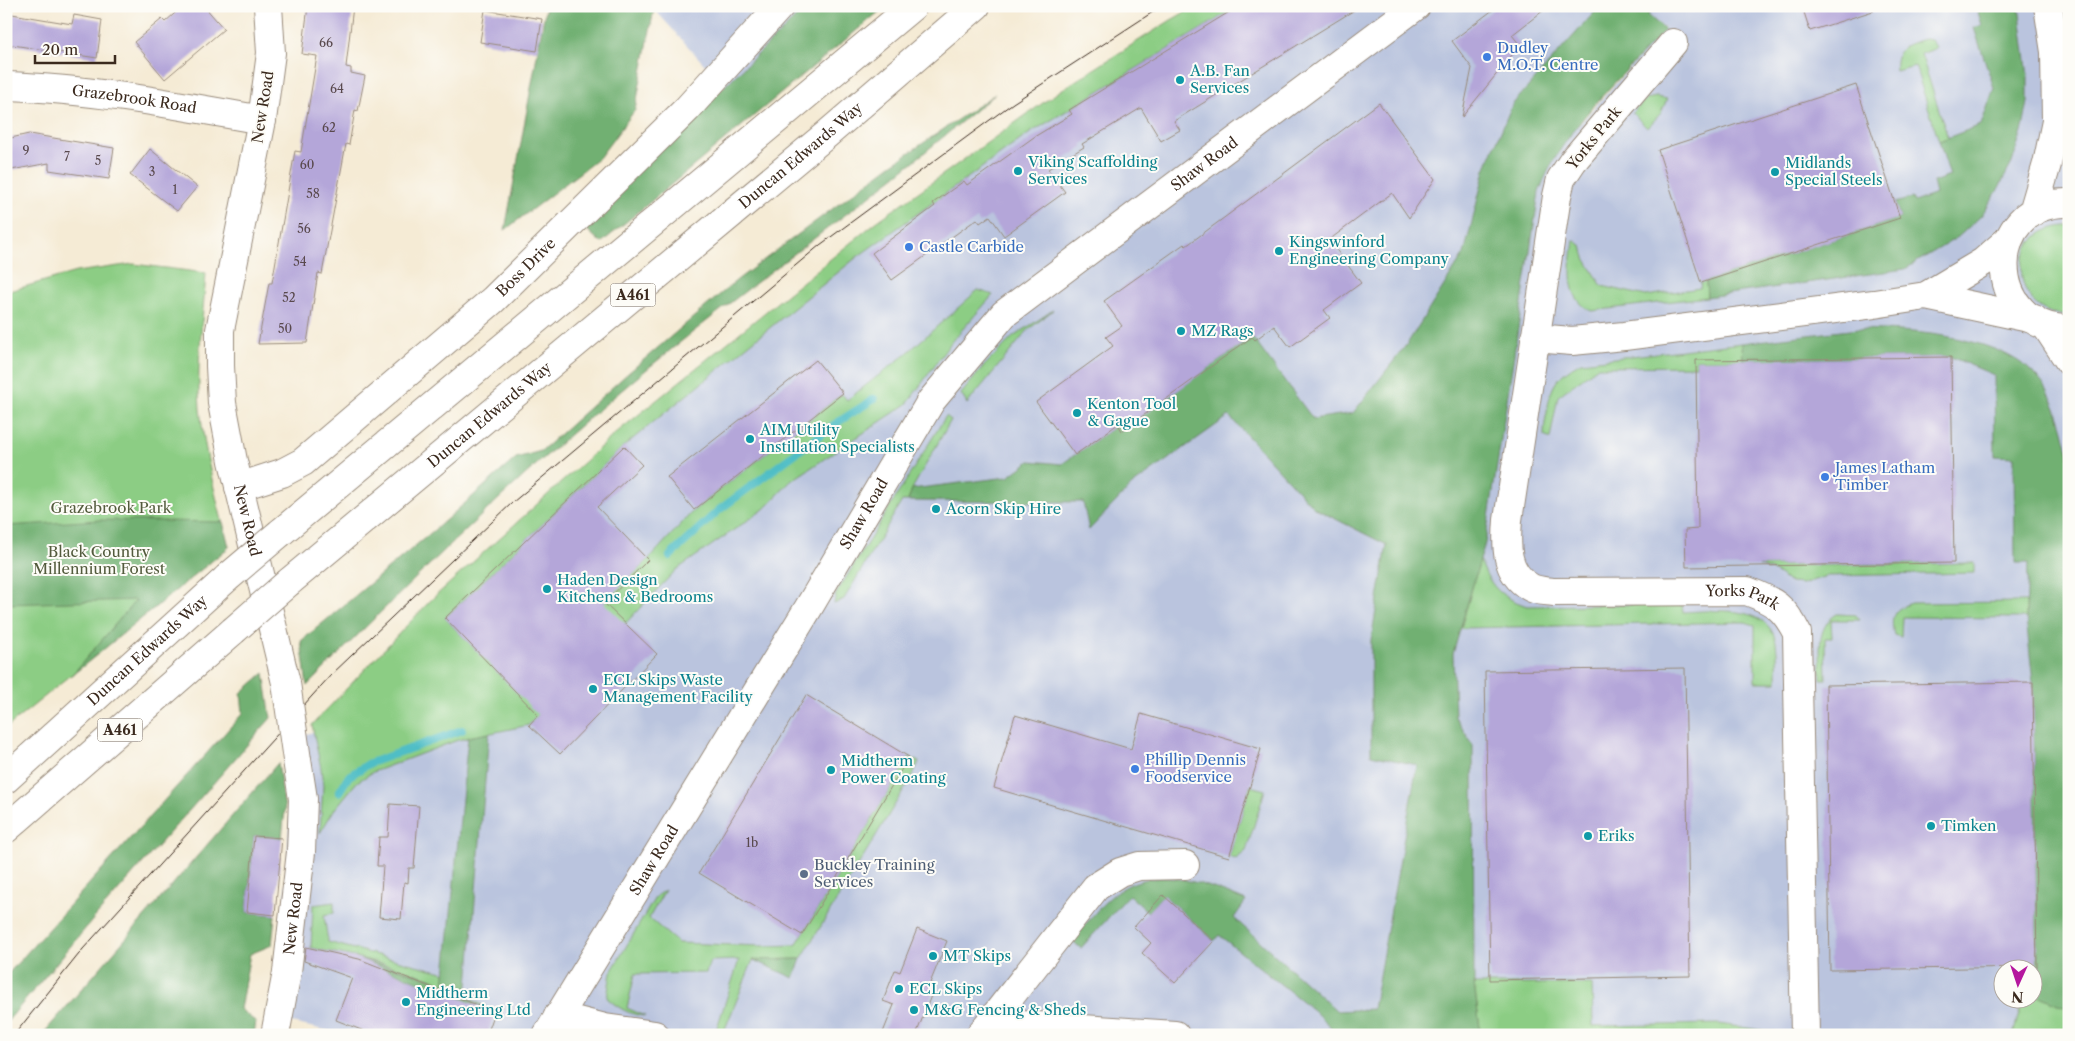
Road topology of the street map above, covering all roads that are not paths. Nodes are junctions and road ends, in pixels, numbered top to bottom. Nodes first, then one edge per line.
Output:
1 (268, 6) edge
2 (780, 6) edge
3 (913, 6) edge
4 (976, 6) edge
5 (1416, 6) edge
6 (2048, 6) edge
7 (1672, 43) dead end
8 (6, 86) edge
9 (262, 120) junction
10 (2069, 203) edge
11 (2033, 212) junction
12 (2008, 240) junction
13 (1926, 296) junction
14 (2050, 325) edge
15 (1535, 338) junction
16 (2069, 361) edge
17 (239, 487) junction
18 (6, 778) edge
19 (6, 829) edge
20 (1185, 865) dead end
21 (552, 1025) edge
22 (985, 1029) edge
23 (275, 1035) edge
24 (655, 1035) edge
25 (1175, 1035) edge
26 (1805, 1035) edge

1 - 9 main road, New Road
2 - 17 main road, Boss Drive
3 - 18 main road, Duncan Edwards Way / A461, bridge
4 - 19 main road, Duncan Edwards Way / A461, bridge
5 - 21 main road, Shaw Road
6 - 11 main road
7 - 15 main road, Yorks Park
8 - 9 main road, Grazebrook Road
9 - 17 main road, New Road
10 - 11 main road
11 - 12 main road
12 - 13 main road
12 - 14 main road
13 - 14 main road
13 - 15 main road
14 - 16 main road
15 - 26 main road, Yorks Park
17 - 23 main road, New Road, bridge
20 - 22 main road
21 - 24 main road
22 - 25 main road

